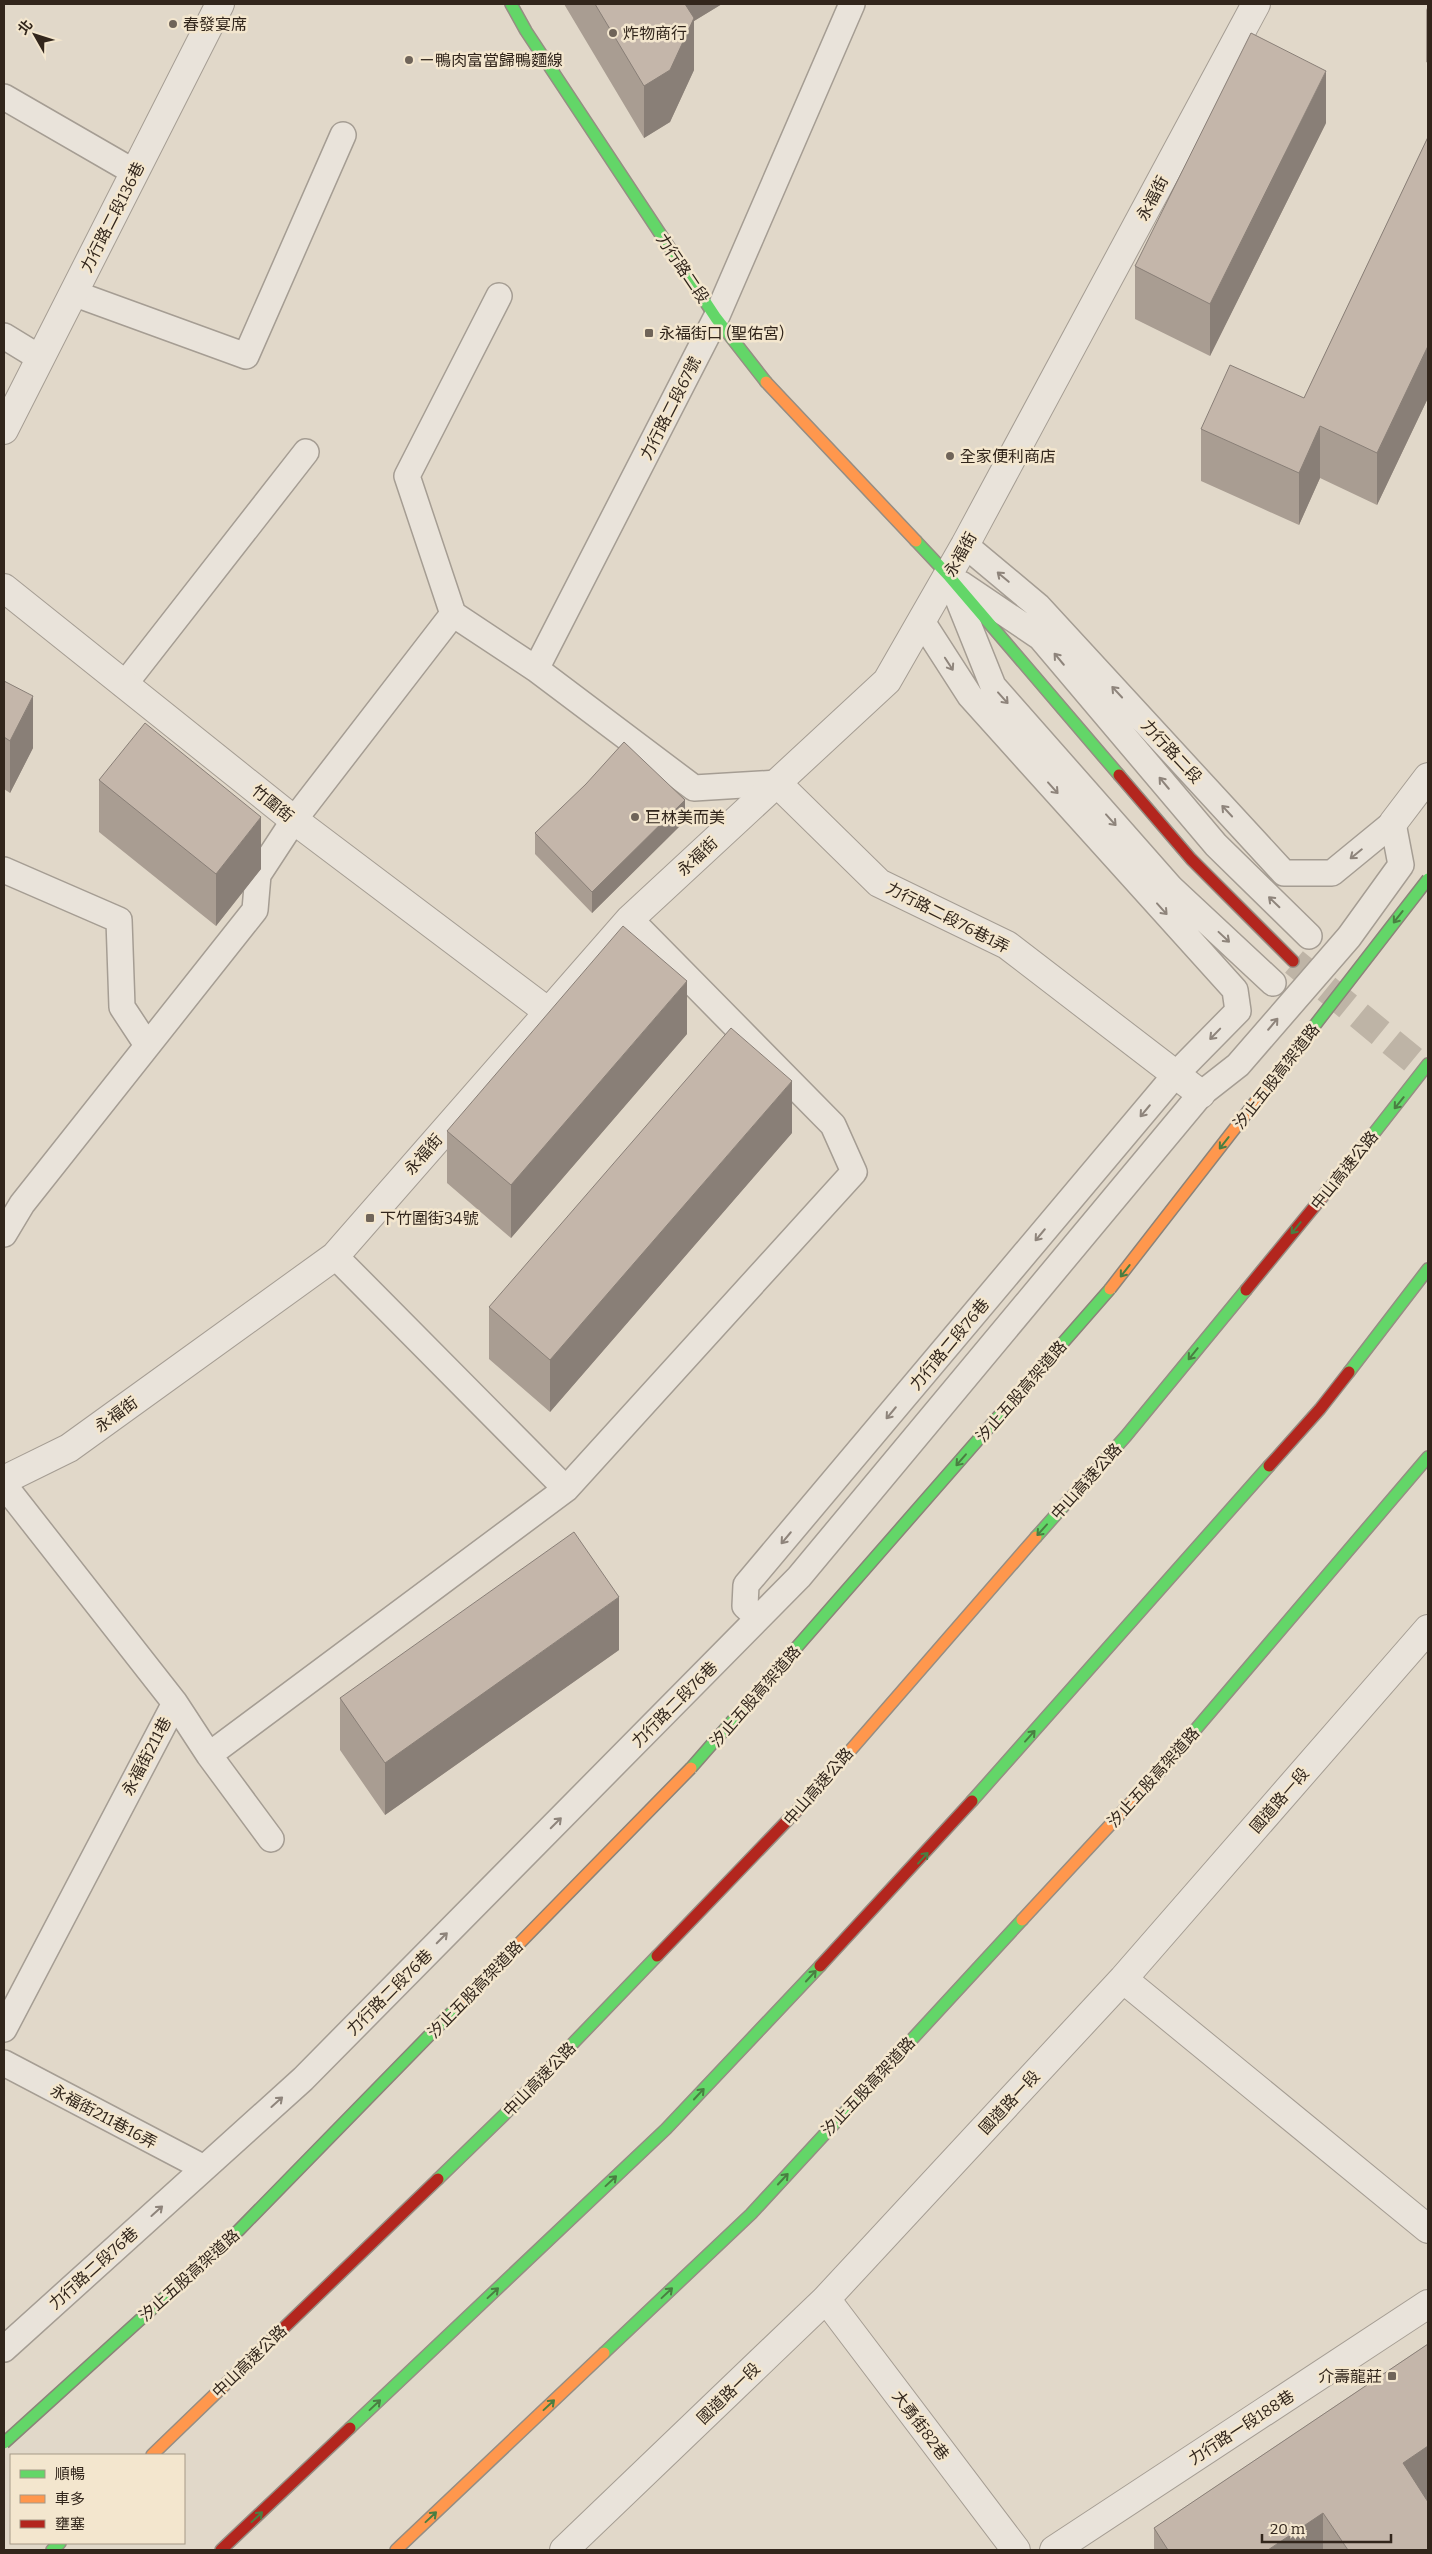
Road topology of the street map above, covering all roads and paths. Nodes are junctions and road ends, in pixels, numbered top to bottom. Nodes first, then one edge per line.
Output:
1 (220, 4) edge
2 (511, 4) edge
3 (852, 4) edge
4 (1256, 4) edge
5 (4, 97) edge
6 (343, 135) dead end
7 (134, 172) junction
8 (74, 293) junction
9 (499, 296) dead end
10 (716, 318) junction
11 (4, 336) edge
12 (40, 358) junction
13 (4, 430) edge
14 (306, 452) dead end
15 (965, 545) junction
16 (948, 575) junction
17 (4, 588) edge
18 (453, 614) junction
19 (922, 623) junction
20 (536, 669) junction
21 (124, 684) junction
22 (1428, 776) edge
23 (776, 783) junction
24 (294, 820) junction
25 (1394, 823) junction
26 (4, 870) edge
27 (1428, 879) edge
28 (630, 919) junction
29 (1309, 936) dead end
30 (1293, 961) tunnel mouth
31 (1273, 983) dead end
32 (547, 1011) junction
33 (146, 1045) junction
34 (1428, 1064) edge
35 (1176, 1074) junction
36 (1201, 1094) junction
37 (4, 1234) edge
38 (335, 1256) junction
39 (1428, 1268) edge
40 (1428, 1457) edge
41 (4, 1480) edge
42 (4, 1485) edge
43 (566, 1489) junction
44 (758, 1618) junction
45 (1428, 1629) edge
46 (174, 1703) junction
47 (209, 1755) junction
48 (270, 1839) dead end
49 (1123, 1979) junction
50 (4, 2029) edge
51 (4, 2063) edge
52 (204, 2168) junction
53 (1428, 2229) edge
54 (826, 2299) junction
55 (1428, 2304) edge
56 (4, 2349) edge
57 (4, 2443) edge
58 (153, 2454) edge
59 (221, 2550) edge
60 (396, 2550) edge
61 (564, 2550) edge
62 (1016, 2550) edge
63 (1054, 2550) edge

1 - 7 street, 力行路二段136巷
2 - 10 main road, 力行路二段
3 - 10 lane, 力行路二段67號
4 - 15 street, 永福街
5 - 7 lane
6 - 8 lane
7 - 8 street, 力行路二段136巷
8 - 12 street, 力行路二段136巷
9 - 18 lane
10 - 16 main road, 力行路二段
10 - 20 lane, 力行路二段67號
11 - 12 lane
12 - 13 street, 力行路二段136巷
14 - 21 lane
15 - 16 street, 永福街
25 -> 15 lane, 力行路二段
16 - 19 street, 永福街
29 -> 16 lane, 力行路二段
16 - 30 main road, 力行路二段
16 -> 31 lane, 力行路二段
17 - 21 street, 竹圍街
18 - 20 lane
18 - 24 lane
19 - 23 street, 永福街
19 -> 35 lane
20 - 23 lane
21 - 24 street, 竹圍街
22 - 25 street
23 - 28 street, 永福街
23 - 35 street, 力行路二段76巷1弄
24 - 32 street, 竹圍街
24 - 33 lane
36 -> 25 lane, 力行路二段76巷
26 - 33 lane
27 -> 57 main road, 汐止五股高架道路, bridge
28 - 32 street, 永福街
28 - 43 lane
32 - 38 street, 永福街
33 - 37 lane
34 -> 58 main road, 中山高速公路
35 - 36 street, 力行路二段76巷1弄
35 -> 44 lane, 力行路二段76巷
36 - 44 lane, 力行路二段76巷
38 - 41 street, 永福街
38 - 43 lane
59 -> 39 main road
60 -> 40 main road, 汐止五股高架道路
42 - 46 lane, 永福街211巷
43 - 47 lane
52 -> 44 lane, 力行路二段76巷
45 - 49 street, 國道路一段
46 - 47 lane
46 - 50 lane, 永福街211巷
47 - 48 lane
49 - 53 street
49 - 54 street, 國道路一段
51 - 52 lane, 永福街211巷16弄
56 -> 52 lane, 力行路二段76巷
54 - 61 street, 國道路一段
54 - 62 street, 大勇街82巷
55 - 63 street, 力行路一段188巷

